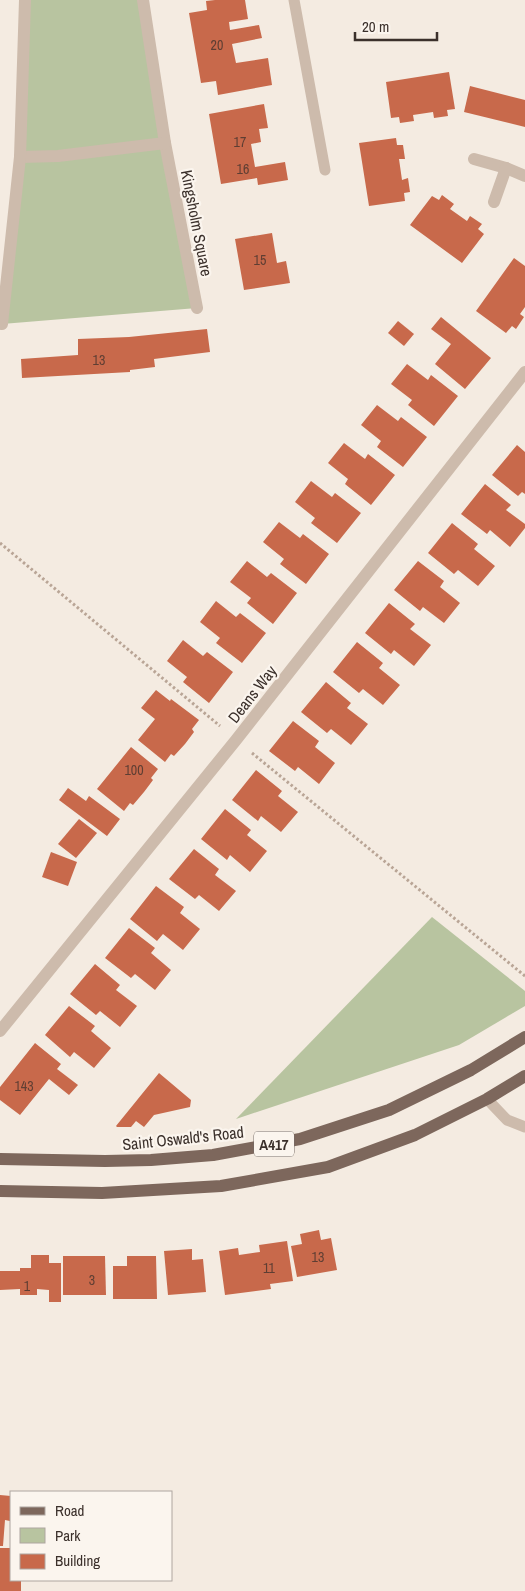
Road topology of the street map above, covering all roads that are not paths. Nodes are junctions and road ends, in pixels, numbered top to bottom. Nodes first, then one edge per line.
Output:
1 (25, 0) edge
2 (143, 0) edge
3 (294, 0) edge
4 (165, 143) junction
5 (20, 158) junction
6 (474, 159) dead end
7 (506, 168) junction
8 (325, 170) dead end
9 (525, 176) edge
10 (494, 202) dead end
11 (197, 308) dead end
12 (2, 324) dead end
13 (525, 372) edge
14 (0, 1031) edge
15 (525, 1037) edge
16 (525, 1076) edge
17 (487, 1099) junction
18 (525, 1127) edge
19 (0, 1158) edge
20 (0, 1192) edge

1 - 5 street
2 - 4 street, Kingsholm Square
3 - 8 lane
4 - 5 street
4 - 11 street, Kingsholm Square
5 - 12 street
6 - 7 street
7 - 9 street
7 - 10 street
13 - 14 street, Deans Way
15 - 19 main road, Saint Oswald's Road / A417
16 - 17 main road, A417
17 - 18 lane
17 - 20 main road, A417

